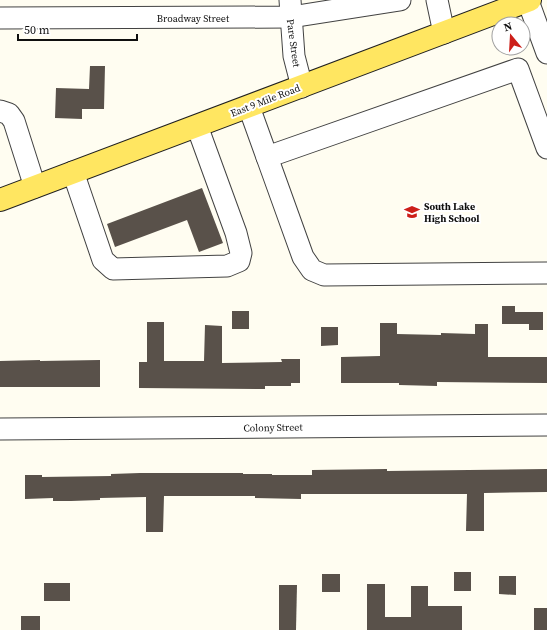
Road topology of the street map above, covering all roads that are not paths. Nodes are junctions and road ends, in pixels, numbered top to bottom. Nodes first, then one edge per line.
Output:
1 (400, 0) edge
2 (437, 0) edge
3 (529, 0) edge
4 (290, 9) edge
5 (0, 18) edge
6 (444, 33) junction
7 (547, 53) edge
8 (302, 87) junction
9 (249, 107) junction
10 (0, 111) edge
11 (197, 126) junction
12 (547, 148) edge
13 (267, 157) junction
14 (73, 172) junction
15 (35, 187) junction
16 (0, 200) edge
17 (547, 273) edge
18 (547, 425) edge
19 (0, 429) edge

1 - 4 street, Broadway Street
2 - 6 street
3 - 6 main road, East 9 Mile Road
3 - 7 street
4 - 5 street, Broadway Street
4 - 8 street, Pare Street
6 - 8 main road, East 9 Mile Road
8 - 9 main road, East 9 Mile Road
9 - 11 main road, East 9 Mile Road
9 - 13 street
10 - 15 street
11 - 14 main road, East 9 Mile Road
11 - 14 street
12 - 13 street
13 - 17 street
14 - 15 main road, East 9 Mile Road
15 - 16 main road, East 9 Mile Road
18 - 19 street, Colony Street

